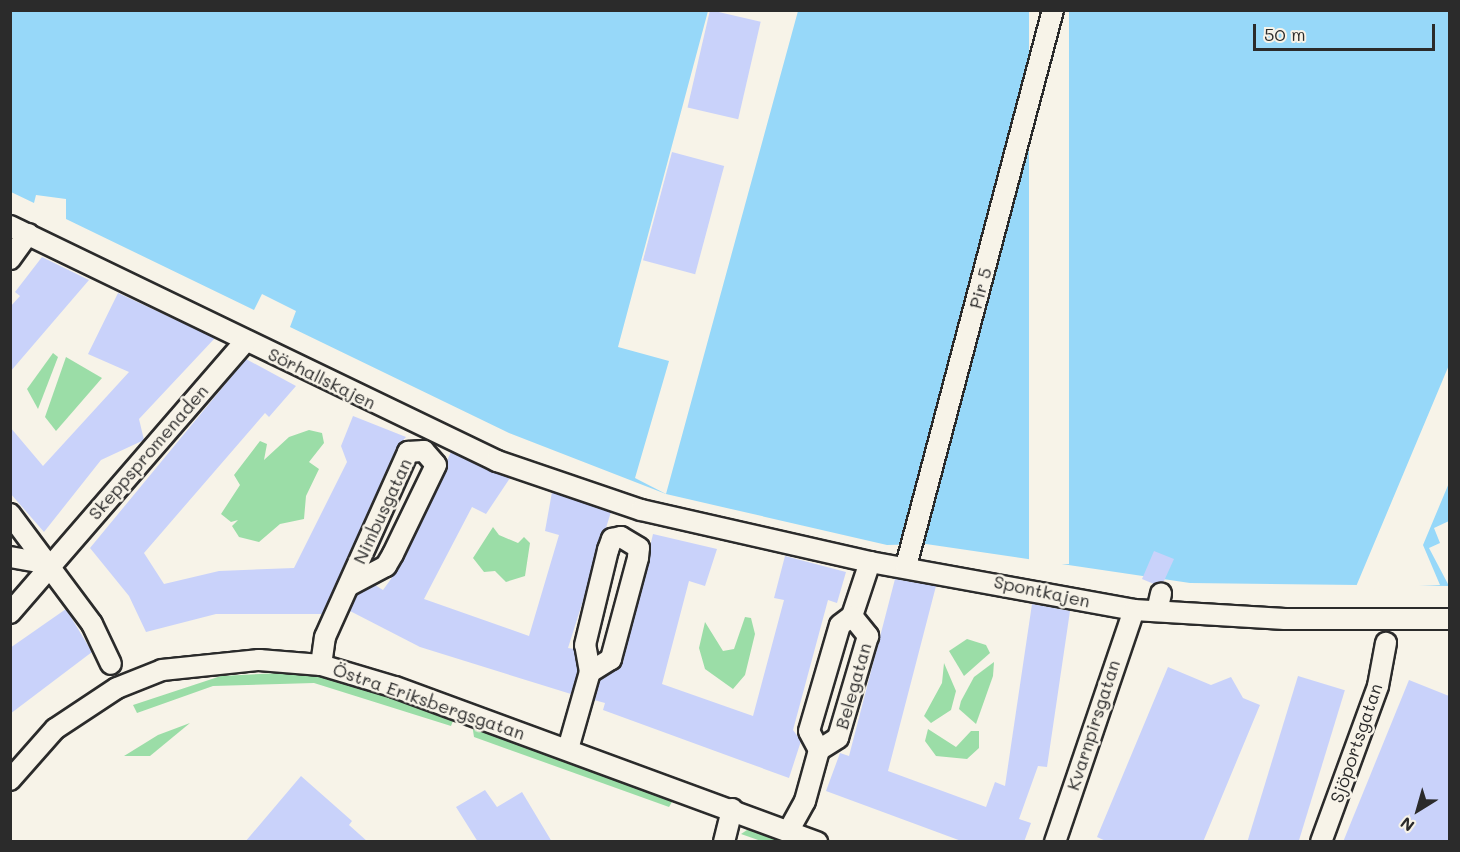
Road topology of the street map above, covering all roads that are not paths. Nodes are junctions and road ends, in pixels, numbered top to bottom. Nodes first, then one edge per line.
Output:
1 (1053, 10) edge
2 (19, 230) edge
3 (10, 259) edge
4 (246, 341) junction
5 (434, 431) junction
6 (424, 451) junction
7 (641, 510) junction
8 (10, 514) edge
9 (630, 540) junction
10 (10, 557) edge
11 (870, 562) junction
12 (50, 564) junction
13 (906, 566) junction
14 (350, 585) junction
15 (1134, 610) junction
16 (10, 613) edge
17 (852, 616) junction
18 (1449, 619) edge
19 (1386, 643) dead end
20 (111, 664) dead end
21 (321, 665) junction
22 (590, 672) junction
23 (568, 748) junction
24 (819, 750) junction
25 (10, 780) edge
26 (732, 809) junction
27 (789, 830) junction
28 (724, 842) edge
29 (817, 842) edge
30 (1055, 842) edge
31 (1321, 842) edge

1 - 13 street, Pir 5
2 - 3 street
2 - 4 street, Sörhallskajen
4 - 5 street, Sörhallskajen
4 - 12 street, Skeppspromenaden
5 - 6 street, Nimbusgatan
5 - 7 street, Sörhallskajen
6 - 14 street, Nimbusgatan
6 - 14 street, Nimbusgatan
7 - 9 street
7 - 11 street, Spontkajen
8 - 12 street
9 - 22 street
9 - 22 street
10 - 12 street
11 - 13 street, Spontkajen
11 - 17 street, Belegatan
12 - 16 street, Skeppspromenaden
12 - 20 street
13 - 15 street, Spontkajen
14 - 21 street, Nimbusgatan
15 - 18 street, Spontkajen
15 - 30 street, Kvarnpirsgatan
17 - 24 street, Belegatan
17 - 24 street, Belegatan
19 - 31 street, Sjöportsgatan
21 - 23 street, Östra Eriksbergsgatan
21 - 25 street, Östra Eriksbergsgatan
22 - 23 street
23 - 26 street, Östra Eriksbergsgatan
24 - 27 street, Belegatan
26 - 27 street, Östra Eriksbergsgatan
26 - 28 street
27 - 29 street, Östra Eriksbergsgatan

